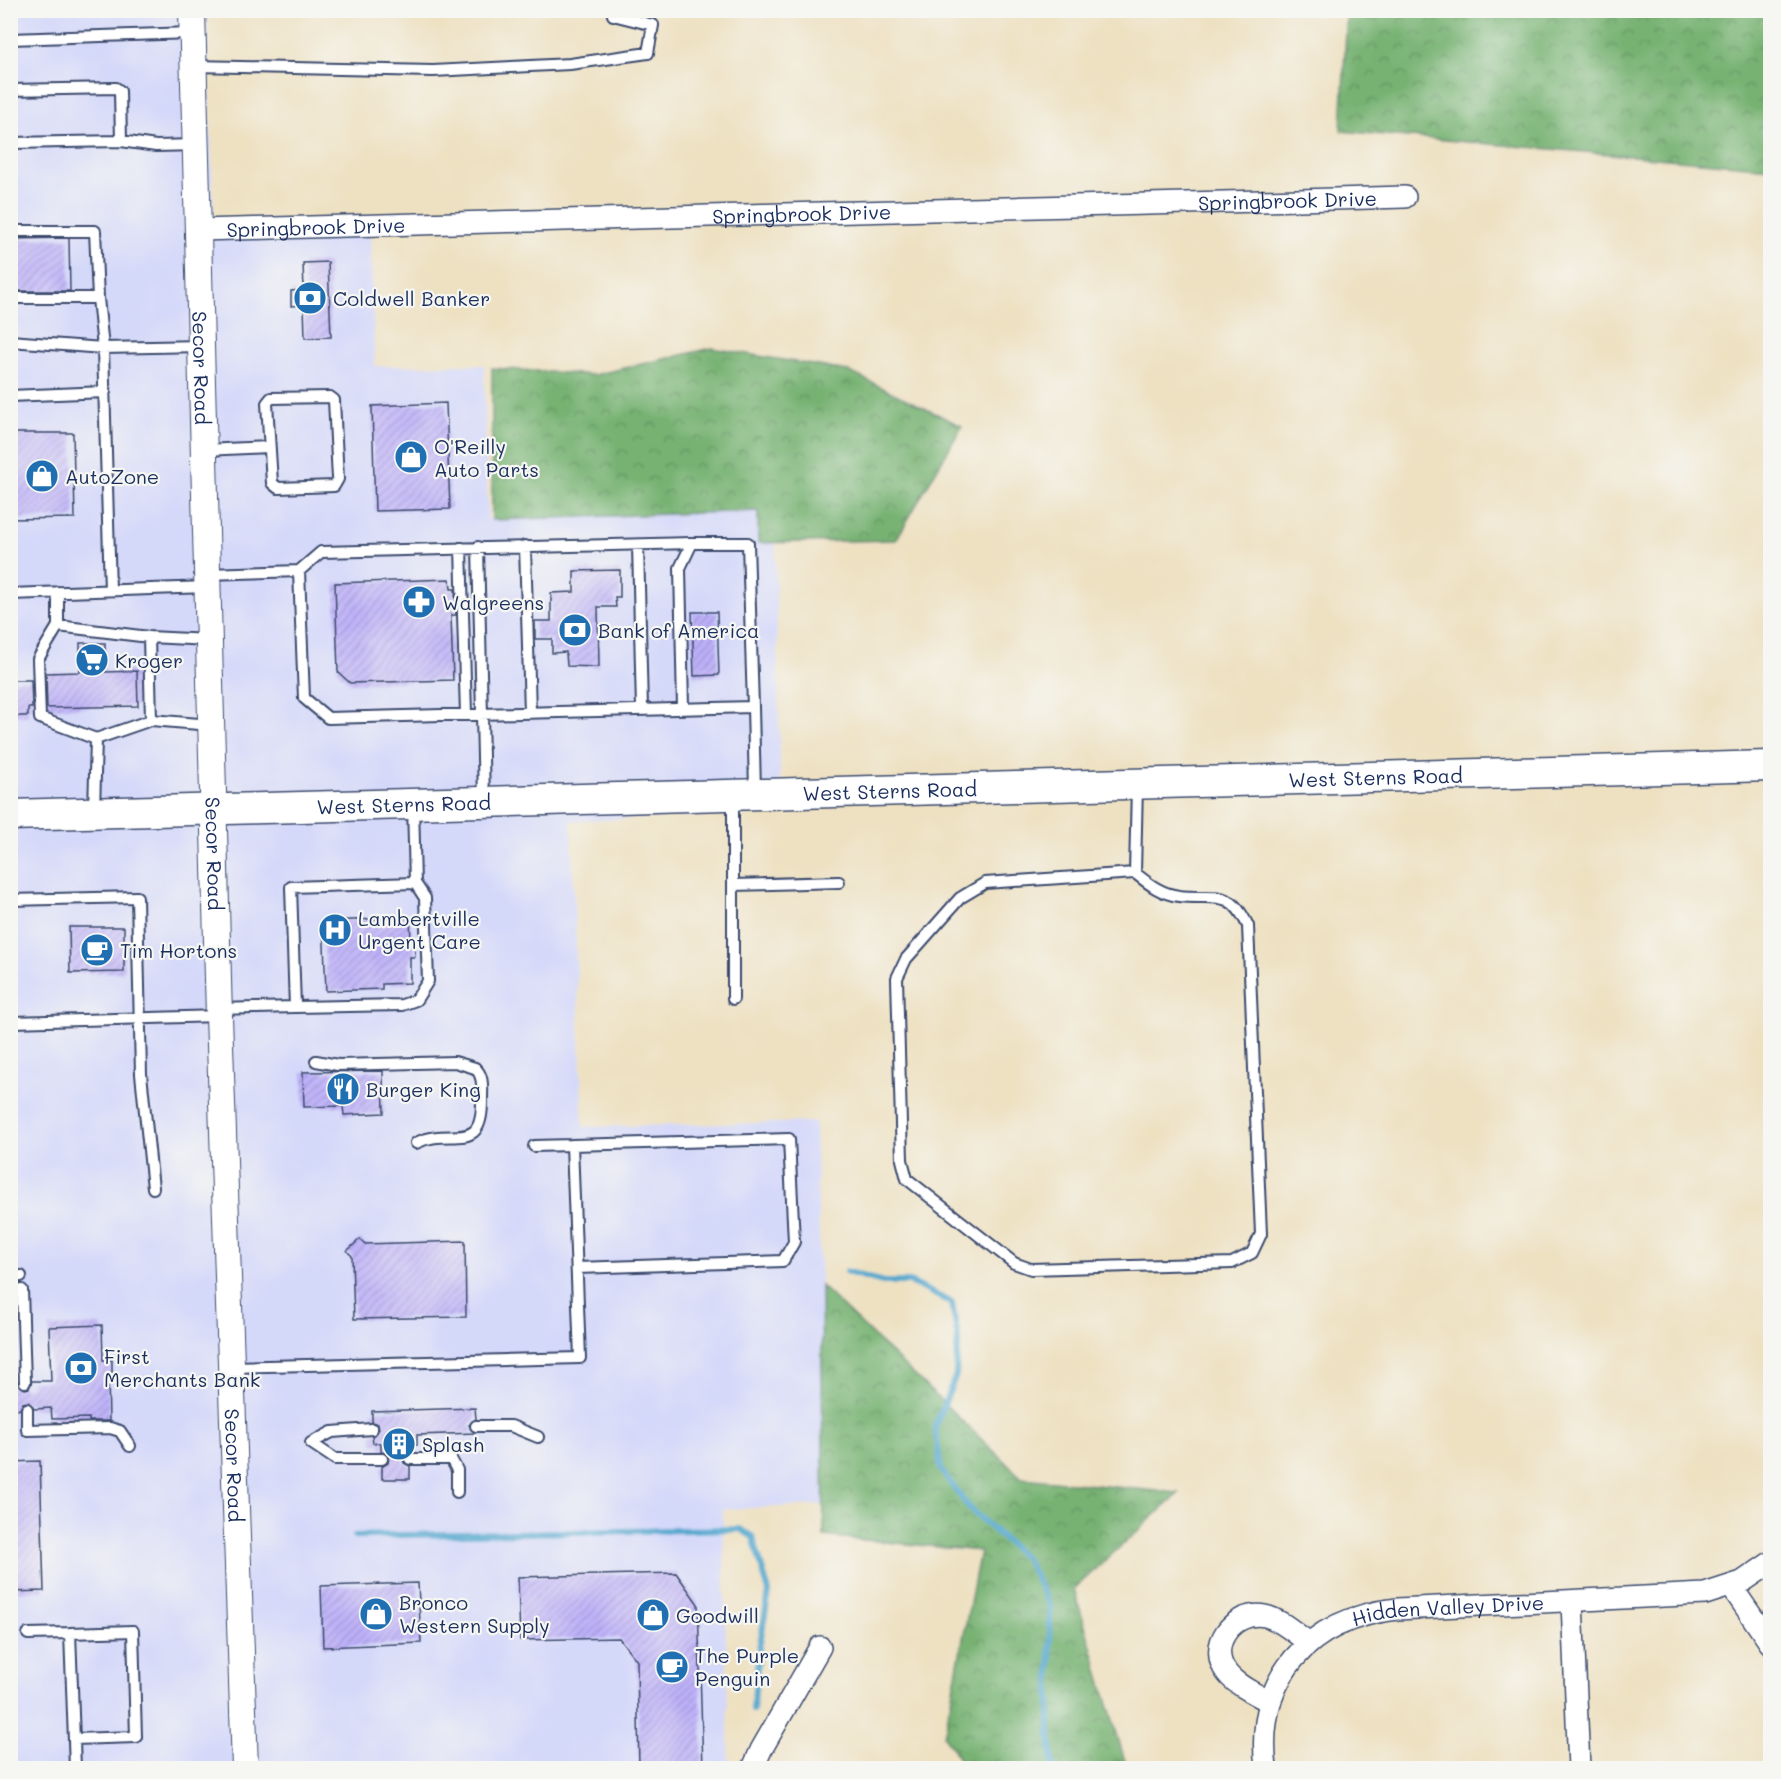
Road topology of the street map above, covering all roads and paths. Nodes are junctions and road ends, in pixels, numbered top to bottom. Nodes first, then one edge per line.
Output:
1 (613, 15) dead end
2 (192, 22) edge
3 (10, 39) edge
4 (194, 66) junction
5 (10, 90) edge
6 (121, 141) junction
7 (10, 143) edge
8 (196, 145) junction
9 (1405, 197) dead end
10 (199, 230) junction
11 (10, 231) edge
12 (10, 298) edge
13 (98, 298) junction
14 (10, 341) edge
15 (202, 346) junction
16 (103, 348) junction
17 (105, 392) junction
18 (10, 396) edge
19 (269, 447) junction
20 (204, 450) junction
21 (692, 543) junction
22 (638, 544) junction
23 (525, 546) junction
24 (478, 547) junction
25 (461, 548) junction
26 (299, 571) junction
27 (207, 580) junction
28 (110, 591) junction
29 (58, 592) junction
30 (10, 594) edge
31 (58, 626) junction
32 (149, 637) junction
33 (209, 640) junction
34 (753, 707) junction
35 (683, 708) junction
36 (642, 709) junction
37 (530, 712) junction
38 (466, 714) junction
39 (482, 714) junction
40 (151, 720) junction
41 (211, 725) junction
42 (96, 739) junction
43 (1770, 766) edge
44 (1137, 785) junction
45 (744, 795) junction
46 (484, 802) junction
47 (413, 804) junction
48 (213, 809) junction
49 (94, 813) junction
50 (10, 815) edge
51 (1135, 873) junction
52 (838, 882) dead end
53 (415, 883) junction
54 (733, 885) junction
55 (10, 900) edge
56 (733, 999) dead end
57 (295, 1007) junction
58 (219, 1012) junction
59 (141, 1018) junction
60 (13, 1022) dead end
61 (316, 1061) dead end
62 (416, 1143) dead end
63 (572, 1145) junction
64 (534, 1146) dead end
65 (153, 1188) dead end
66 (577, 1268) junction
67 (22, 1290) dead end
68 (231, 1367) junction
69 (25, 1382) dead end
70 (27, 1409) dead end
71 (476, 1426) dead end
72 (372, 1430) dead end
73 (537, 1437) dead end
74 (130, 1446) dead end
75 (382, 1459) dead end
76 (410, 1459) dead end
77 (457, 1492) dead end
78 (1770, 1563) edge
79 (1731, 1586) junction
80 (1572, 1602) junction
81 (70, 1633) junction
82 (28, 1634) dead end
83 (1309, 1643) junction
84 (1770, 1643) edge
85 (820, 1647) dead end
86 (1270, 1702) junction
87 (74, 1739) junction
88 (75, 1768) edge
89 (245, 1768) edge
90 (753, 1768) edge
91 (1266, 1768) edge
92 (1579, 1768) edge

1 - 4 lane
2 - 3 lane
2 - 4 street, Secor Road
4 - 8 street, Secor Road
5 - 6 lane
6 - 7 lane
6 - 8 lane
8 - 10 street, Secor Road
9 - 10 street, Springbrook Drive
10 - 15 street, Secor Road
11 - 13 lane
12 - 13 lane
13 - 16 lane
14 - 16 lane
15 - 16 lane
15 - 20 street, Secor Road
16 - 17 lane
17 - 18 lane
17 - 28 lane
19 - 19 lane
19 - 20 lane
20 - 27 street, Secor Road
21 - 22 lane
21 - 34 lane
21 - 35 lane
22 - 23 lane
22 - 36 lane
23 - 24 lane
23 - 37 lane
24 - 25 lane
24 - 39 lane
25 - 26 lane
25 - 38 lane
26 - 27 lane
26 - 38 lane
27 - 28 lane
27 - 33 street, Secor Road
28 - 29 lane
29 - 30 lane
29 - 31 lane
31 - 32 lane
31 - 42 lane
32 - 33 lane
32 - 40 lane
33 - 41 street, Secor Road
34 - 35 lane
34 - 45 lane
35 - 36 lane
36 - 37 lane
37 - 39 lane
38 - 39 lane
39 - 46 lane
40 - 41 lane
40 - 42 lane
41 - 48 street, Secor Road
42 - 49 lane
43 - 44 main road, West Sterns Road
44 - 45 main road, West Sterns Road
44 - 51 lane
45 - 46 main road, West Sterns Road
45 - 54 lane
46 - 47 main road, West Sterns Road
47 - 48 main road, West Sterns Road
47 - 53 lane
48 - 49 main road, West Sterns Road
48 - 58 street, Secor Road
49 - 50 main road, West Sterns Road
51 - 51 lane
52 - 54 lane
53 - 57 lane
53 - 57 lane
54 - 56 lane
55 - 59 lane
57 - 58 lane
58 - 59 lane
58 - 68 street, Secor Road
59 - 60 lane
59 - 65 lane
61 - 62 lane
63 - 64 lane
63 - 66 lane
63 - 66 lane
66 - 68 lane
67 - 69 lane
68 - 89 street, Secor Road
70 - 74 lane
71 - 73 lane
72 - 75 lane
76 - 77 lane
78 - 79 street, Hidden Valley Drive
79 - 80 street, Hidden Valley Drive
79 - 84 street
80 - 83 street, Hidden Valley Drive
80 - 92 street
81 - 82 lane
81 - 87 lane
81 - 87 lane
83 - 86 street, Hidden Valley Drive
83 - 86 street
85 - 90 street
86 - 91 street, Hidden Valley Drive
87 - 88 lane

